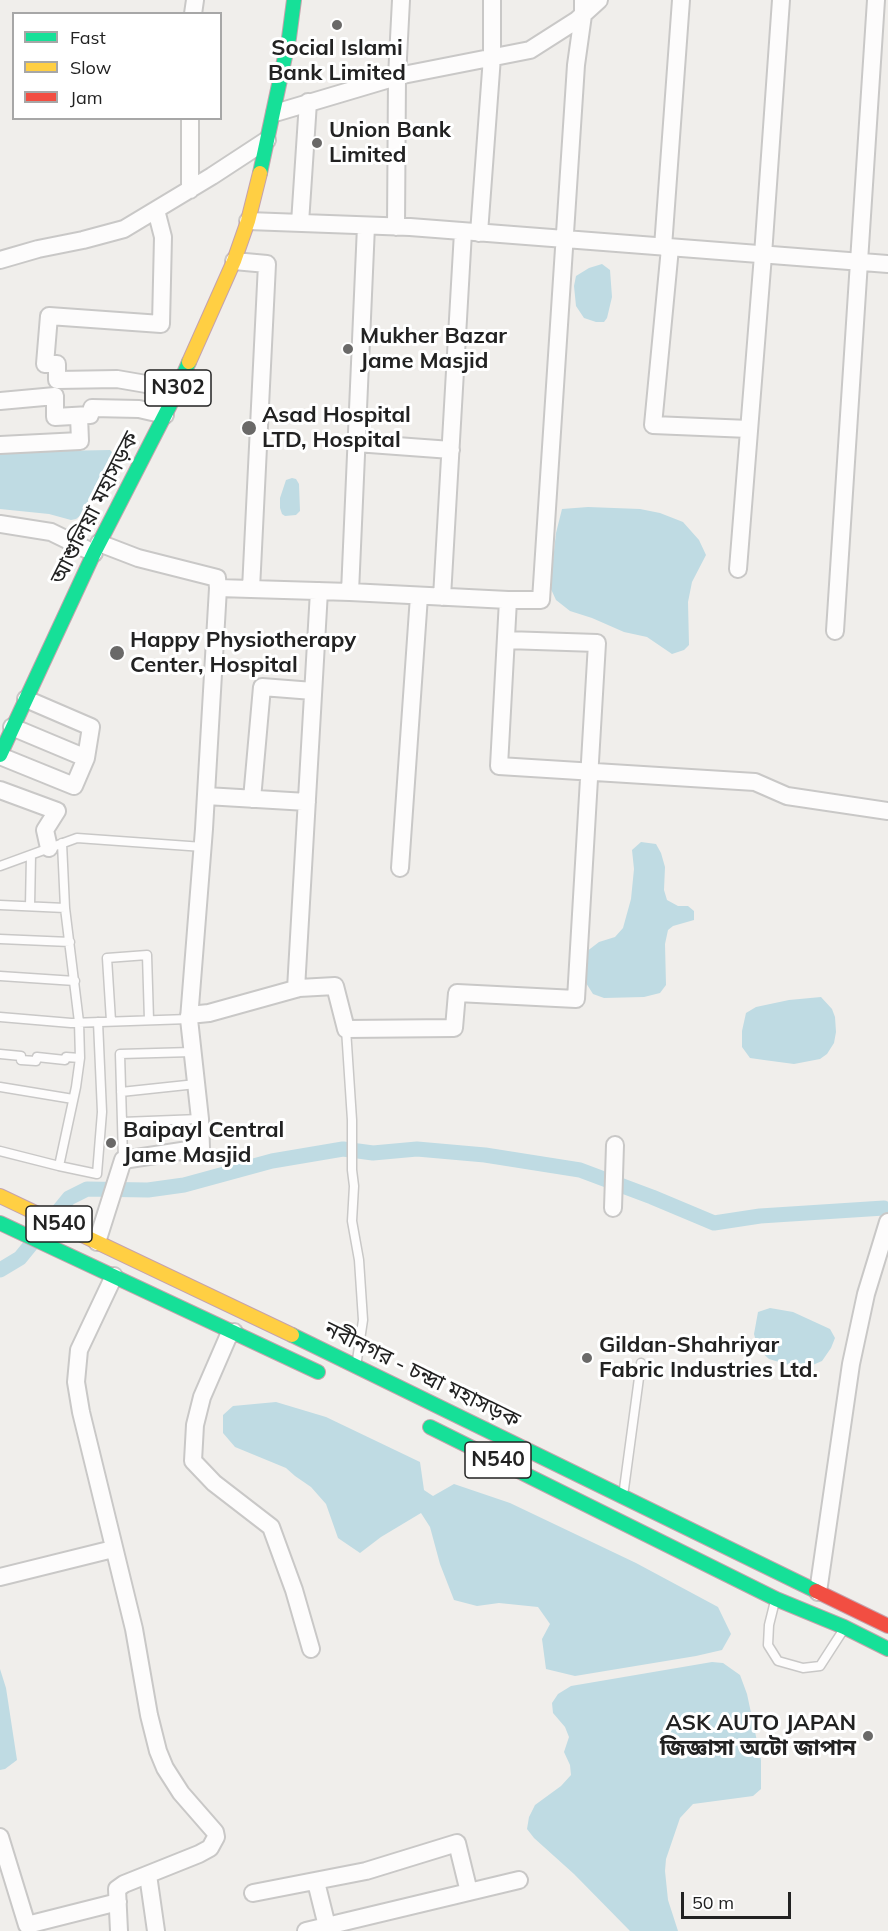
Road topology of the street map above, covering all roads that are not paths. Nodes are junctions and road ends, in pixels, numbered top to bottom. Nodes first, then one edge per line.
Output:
1 (294, 0) edge
2 (401, 0) edge
3 (492, 0) edge
4 (599, 0) edge
5 (681, 0) edge
6 (781, 0) edge
7 (876, 0) edge
8 (583, 7) edge
9 (492, 57) junction
10 (397, 77) junction
11 (308, 102) junction
12 (275, 112) junction
13 (190, 120) edge
14 (269, 139) junction
15 (190, 190) junction
16 (156, 210) junction
17 (248, 221) junction
18 (300, 223) junction
19 (366, 226) junction
20 (396, 227) junction
21 (471, 232) junction
22 (565, 239) junction
23 (666, 248) junction
24 (763, 255) junction
25 (0, 260) edge
26 (234, 261) junction
27 (858, 262) junction
28 (888, 264) edge
29 (175, 394) junction
30 (0, 401) edge
31 (165, 415) junction
32 (79, 416) junction
33 (749, 429) junction
34 (356, 443) junction
35 (0, 445) edge
36 (451, 450) junction
37 (0, 524) edge
38 (97, 548) junction
39 (738, 569) dead end
40 (218, 588) junction
41 (251, 589) junction
42 (319, 591) junction
43 (350, 592) junction
44 (419, 596) junction
45 (442, 597) junction
46 (508, 600) junction
47 (834, 631) dead end
48 (506, 640) junction
49 (313, 691) junction
50 (26, 699) junction
51 (12, 727) junction
52 (0, 755) edge
53 (86, 758) junction
54 (589, 771) junction
55 (0, 790) edge
56 (206, 796) junction
57 (252, 799) junction
58 (307, 802) junction
59 (888, 812) edge
60 (56, 846) junction
61 (202, 847) junction
62 (31, 855) junction
63 (0, 866) edge
64 (400, 868) dead end
65 (0, 904) edge
66 (30, 906) junction
67 (65, 908) junction
68 (0, 939) edge
69 (70, 942) junction
70 (0, 976) edge
71 (75, 981) junction
72 (296, 989) junction
73 (0, 1017) edge
74 (189, 1017) junction
75 (149, 1020) junction
76 (111, 1021) junction
77 (79, 1022) junction
78 (98, 1022) junction
79 (346, 1029) junction
80 (192, 1052) junction
81 (0, 1054) edge
82 (80, 1058) junction
83 (196, 1084) junction
84 (0, 1087) edge
85 (121, 1092) junction
86 (73, 1099) junction
87 (200, 1119) junction
88 (122, 1122) junction
89 (615, 1145) dead end
90 (0, 1151) edge
91 (123, 1160) junction
92 (59, 1166) junction
93 (0, 1196) edge
94 (613, 1208) dead end
95 (888, 1222) edge
96 (0, 1223) edge
97 (97, 1242) junction
98 (110, 1274) junction
99 (234, 1332) junction
100 (641, 1363) dead end
101 (356, 1366) junction
102 (326, 1376) dead end
103 (420, 1422) dead end
104 (623, 1495) junction
105 (113, 1549) junction
106 (0, 1577) edge
107 (818, 1592) junction
108 (776, 1599) junction
109 (888, 1626) edge
110 (844, 1627) junction
111 (311, 1649) dead end
112 (888, 1649) edge
113 (0, 1837) edge
114 (148, 1875) junction
115 (519, 1880) dead end
116 (316, 1882) junction
117 (469, 1892) junction
118 (254, 1893) dead end
119 (118, 1902) junction
120 (326, 1928) edge
121 (119, 1931) edge
122 (156, 1931) edge
123 (306, 1931) edge

1 - 12 highway, আশুলিয়া মহাসড়ক / N302
2 - 10 street
3 - 9 street
4 - 8 street
5 - 23 street
6 - 24 street
7 - 27 street
8 - 9 street
8 - 22 street
9 - 10 street
9 - 21 street
10 - 11 street
10 - 20 street
11 - 12 street
11 - 18 street
12 - 14 highway, আশুলিয়া মহাসড়ক / N302
13 - 15 street
14 - 15 street
14 - 17 highway, আশুলিয়া মহাসড়ক / N302
15 - 16 street
16 - 25 street
16 - 29 street
17 - 18 street
17 - 26 highway, আশুলিয়া মহাসড়ক / N302
18 - 19 street
19 - 20 street
19 - 34 street
20 - 21 street
21 - 22 street
21 - 36 street
22 - 23 street
22 - 46 street
23 - 24 street
23 - 33 street
24 - 27 street
24 - 33 street
26 - 29 highway, আশুলিয়া মহাসড়ক / N302
26 - 41 street
27 - 28 street
27 - 47 street
29 - 31 highway, আশুলিয়া মহাসড়ক / N302
30 - 32 street
31 - 32 street
31 - 38 highway, আশুলিয়া মহাসড়ক / N302
32 - 35 street
33 - 39 street
34 - 36 street
34 - 43 street
36 - 45 street
37 - 38 street
38 - 40 street
38 - 50 highway, আশুলিয়া মহাসড়ক / N302
40 - 41 street
40 - 56 street
41 - 42 street
42 - 43 street
42 - 49 street
43 - 44 street
44 - 45 street
44 - 64 street
45 - 46 street
46 - 48 street
48 - 54 street
48 - 54 street
49 - 57 street
49 - 58 street
50 - 51 highway, আশুলিয়া মহাসড়ক / N302
50 - 53 street
51 - 52 highway, আশুলিয়া মহাসড়ক / N302
51 - 53 street
52 - 53 street
54 - 59 street
54 - 79 street
55 - 60 street
56 - 57 street
56 - 61 street
57 - 58 street
58 - 72 street
60 - 61 lane
60 - 62 lane
60 - 67 lane
61 - 74 street
62 - 63 lane
62 - 66 lane
65 - 66 lane
66 - 67 lane
67 - 69 lane
68 - 69 lane
69 - 71 lane
70 - 71 lane
71 - 77 lane
72 - 74 street
72 - 79 street
73 - 77 lane
74 - 75 lane
74 - 80 street
75 - 76 lane
75 - 76 lane
76 - 78 lane
77 - 78 lane
77 - 82 lane
78 - 92 lane
79 - 101 lane
80 - 83 street
80 - 85 lane
81 - 82 lane
82 - 86 lane
83 - 85 lane
83 - 87 street
84 - 86 lane
85 - 88 lane
86 - 92 lane
87 - 88 lane
87 - 91 street
88 - 91 lane
89 - 94 street
90 - 92 lane
91 - 97 street
93 - 97 highway, নবীনগর - চন্দ্রা মহাসড়ক / N540
95 - 107 street
96 - 98 highway, নবীনগর - চন্দ্রা মহাসড়ক / N540
97 - 101 highway, নবীনগর - চন্দ্রা মহাসড়ক / N540
98 - 99 highway, নবীনগর - চন্দ্রা মহাসড়ক / N540
98 - 105 street
99 - 102 highway, নবীনগর - চন্দ্রা মহাসড়ক / N540
99 - 111 street
100 - 104 lane
101 - 104 highway, নবীনগর - চন্দ্রা মহাসড়ক / N540
103 - 108 highway, নবীনগর - চন্দ্রা মহাসড়ক / N540
104 - 107 highway, নবীনগর - চন্দ্রা মহাসড়ক / N540
105 - 106 street
105 - 114 street
107 - 109 highway, নবীনগর - চন্দ্রা মহাসড়ক / N540
108 - 110 highway, নবীনগর - চন্দ্রা মহাসড়ক / N540
108 - 110 lane
110 - 112 highway, নবীনগর - চন্দ্রা মহাসড়ক / N540
113 - 119 street
114 - 119 street
114 - 122 street
115 - 117 street
116 - 117 street
116 - 118 street
116 - 120 street
117 - 120 street
119 - 121 street
120 - 123 street

